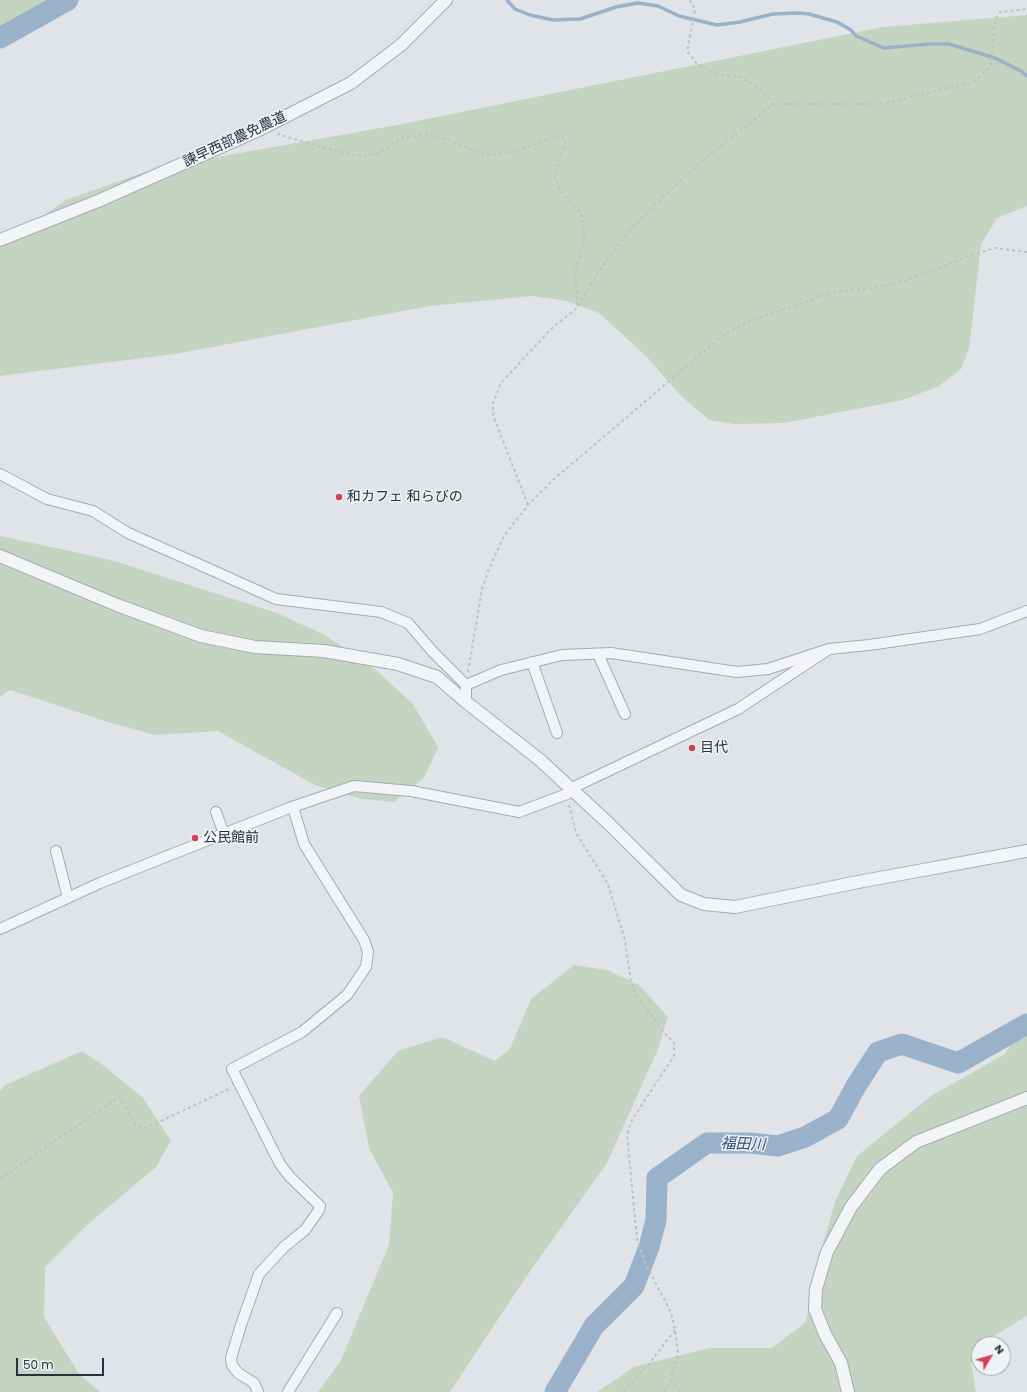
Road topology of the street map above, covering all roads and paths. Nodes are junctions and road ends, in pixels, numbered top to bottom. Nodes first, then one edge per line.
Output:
1 (446, 0) edge
2 (690, 0) edge
3 (1027, 9) edge
4 (774, 104) junction
5 (260, 129) junction
6 (0, 240) edge
7 (1027, 252) edge
8 (576, 308) junction
9 (0, 474) edge
10 (528, 505) junction
11 (0, 556) edge
12 (1027, 611) edge
13 (829, 649) junction
14 (598, 654) junction
15 (532, 662) junction
16 (466, 685) junction
17 (466, 702) junction
18 (625, 714) dead end
19 (557, 733) dead end
20 (568, 791) junction
21 (293, 807) junction
22 (216, 812) dead end
23 (224, 834) junction
24 (56, 851) dead end
25 (1027, 851) edge
26 (68, 898) junction
27 (0, 930) edge
28 (239, 1084) junction
29 (1027, 1098) edge
30 (0, 1179) edge
31 (337, 1313) dead end
32 (675, 1330) junction
33 (670, 1381) junction
34 (258, 1392) edge
35 (288, 1392) edge
36 (623, 1392) edge
37 (664, 1392) edge
38 (682, 1392) edge
39 (848, 1392) edge

1 - 5 street, 諫早西部農免農道
2 - 4 path
3 - 4 path
4 - 8 path
5 - 6 street, 諫早西部農免農道
5 - 8 path
7 - 10 path
8 - 10 path
9 - 16 street
10 - 16 path
11 - 17 street
12 - 13 street
13 - 14 street
13 - 20 street
14 - 15 street
14 - 18 street
15 - 16 street
15 - 19 street
16 - 17 street
17 - 20 street
20 - 21 street
20 - 25 street
20 - 32 path
21 - 23 street
21 - 28 street
22 - 23 street
23 - 26 street
24 - 26 street
26 - 27 street
28 - 30 path
28 - 34 street
29 - 39 street
31 - 35 street
32 - 33 path
32 - 36 path
33 - 37 path
33 - 38 path

